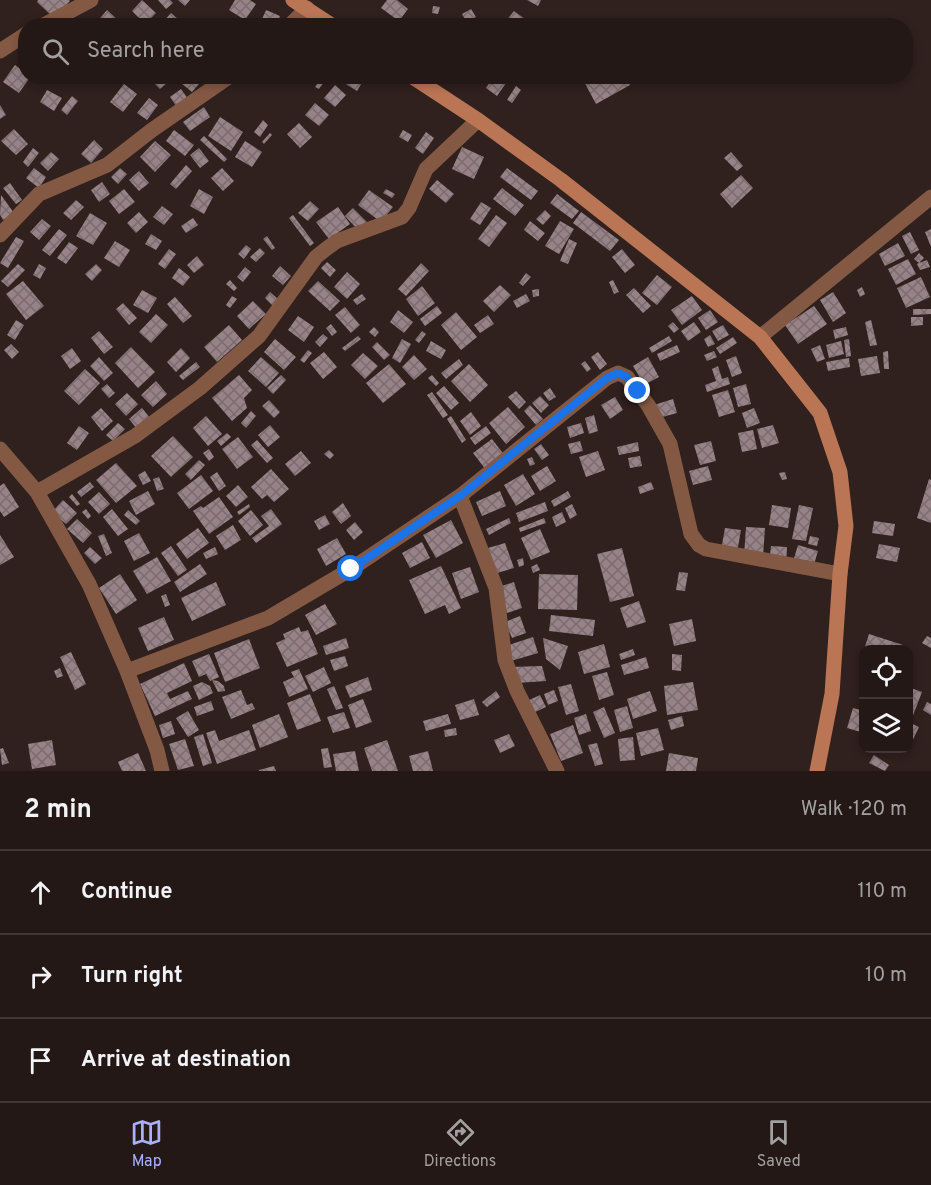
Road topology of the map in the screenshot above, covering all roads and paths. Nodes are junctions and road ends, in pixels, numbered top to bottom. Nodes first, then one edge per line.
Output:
1 (91, 0) edge
2 (293, 0) edge
3 (307, 8) junction
4 (57, 18) edge
5 (297, 18) edge
6 (321, 18) edge
7 (18, 39) edge
8 (0, 51) edge
9 (218, 84) edge
10 (423, 84) edge
11 (478, 120) junction
12 (931, 196) edge
13 (0, 235) edge
14 (760, 337) junction
15 (0, 449) edge
16 (37, 492) junction
17 (460, 496) junction
18 (840, 574) junction
19 (127, 670) junction
20 (162, 771) edge
21 (557, 771) edge
22 (817, 771) edge

1 - 4 street
2 - 3 main road
3 - 5 street
3 - 6 main road
7 - 8 street
9 - 13 street
10 - 11 main road
11 - 14 main road
11 - 16 street
12 - 14 street
14 - 18 main road
15 - 16 street
16 - 19 street
17 - 18 street
17 - 19 street
17 - 21 street
18 - 22 main road
19 - 20 street

